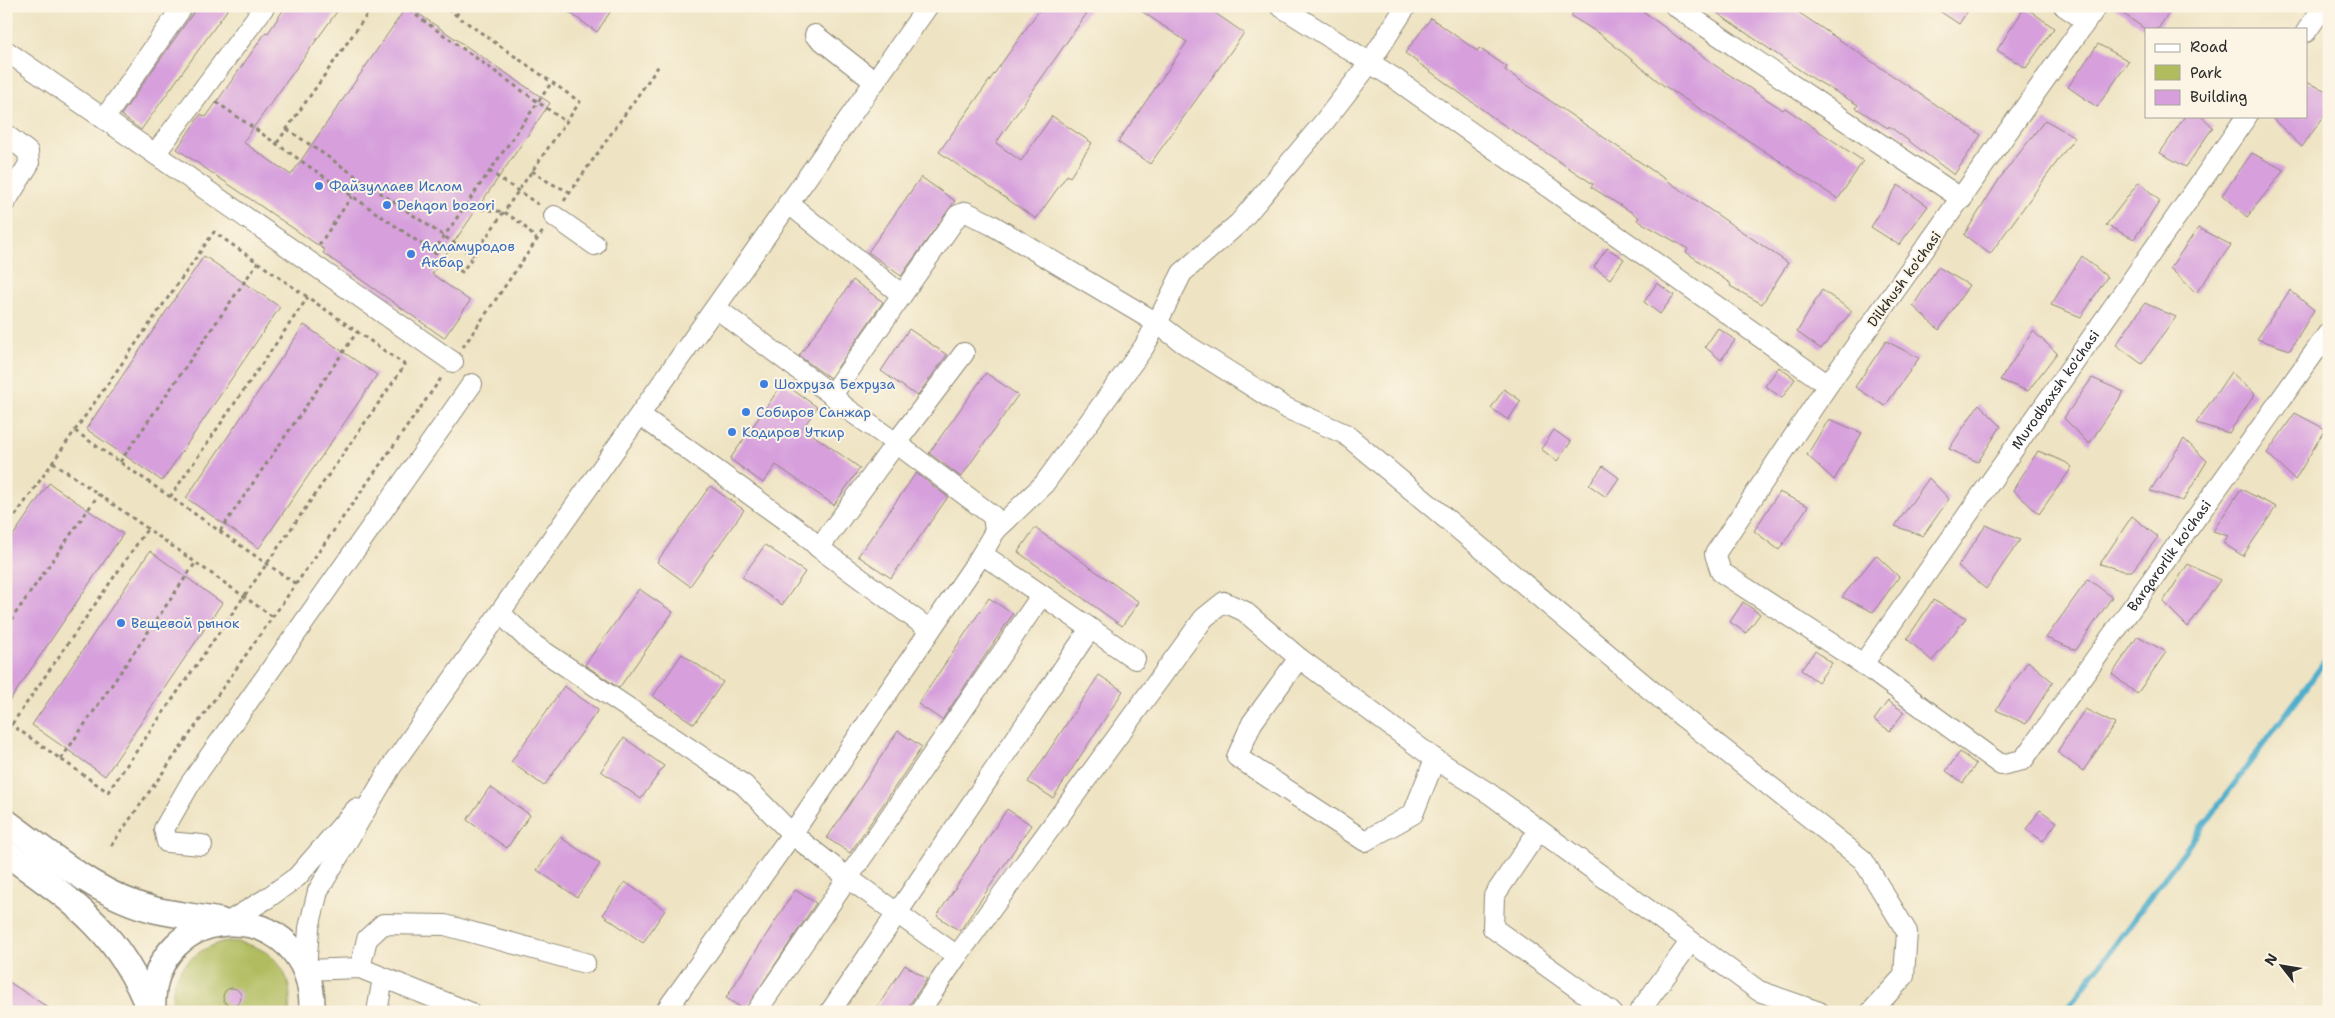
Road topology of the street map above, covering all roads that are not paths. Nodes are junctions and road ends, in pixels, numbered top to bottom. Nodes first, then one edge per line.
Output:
1 (182, 6) edge
2 (265, 6) edge
3 (928, 6) edge
4 (1280, 6) edge
5 (1675, 6) edge
6 (2064, 6) edge
7 (2324, 6) edge
8 (1398, 9) edge
9 (2091, 14) edge
10 (2308, 29) edge
11 (815, 35) dead end
12 (6, 51) edge
13 (1369, 64) junction
14 (875, 82) junction
15 (2246, 118) edge
16 (104, 119) junction
17 (6, 134) edge
18 (155, 154) junction
19 (1962, 199) junction
20 (6, 201) edge
21 (788, 203) junction
22 (554, 216) road end
23 (595, 244) dead end
24 (902, 295) junction
25 (716, 308) junction
26 (1157, 323) junction
27 (2329, 332) edge
28 (964, 353) dead end
29 (453, 362) road end
30 (472, 384) dead end
31 (1828, 385) junction
32 (832, 395) junction
33 (640, 416) junction
34 (896, 443) junction
35 (996, 531) junction
36 (819, 548) junction
37 (982, 554) junction
38 (1040, 596) junction
39 (500, 613) junction
40 (1090, 629) junction
41 (930, 630) junction
42 (1299, 658) junction
43 (1135, 660) dead end
44 (1863, 664) junction
45 (1435, 759) junction
46 (391, 767) junction
47 (6, 822) edge
48 (1539, 830) junction
49 (792, 834) junction
50 (202, 845) dead end
51 (6, 853) edge
52 (848, 878) junction
53 (897, 913) junction
54 (228, 922) junction
55 (1691, 941) junction
56 (957, 956) junction
57 (585, 963) dead end
58 (360, 968) junction
59 (306, 970) junction
60 (383, 978) junction
61 (670, 1010) edge
62 (152, 1012) edge
63 (312, 1012) edge
64 (378, 1012) edge
65 (469, 1012) edge
66 (756, 1012) edge
67 (830, 1012) edge
68 (919, 1012) edge
69 (1611, 1012) edge
70 (1639, 1012) edge
71 (1820, 1012) edge
72 (1871, 1012) edge

1 - 16 street
2 - 18 street
3 - 14 street
4 - 13 street
5 - 19 street
6 - 9 street
7 - 10 street
8 - 13 street
9 - 19 street, Dilkhush ko'chasi
11 - 14 street
12 - 16 street
13 - 26 street
13 - 31 street
14 - 21 street
15 - 44 street, Murodbaxsh ko'chasi
16 - 18 street
17 - 20 street
18 - 29 street
19 - 31 street, Dilkhush ko'chasi
21 - 24 street
21 - 25 street
22 - 23 street
24 - 26 street
24 - 32 street
25 - 32 street
25 - 33 street
26 - 35 street
26 - 72 street
27 - 44 street, Barqarorlik ko'chasi
28 - 34 street
30 - 50 street
31 - 44 street, Dilkhush ko'chasi
32 - 34 street
33 - 36 street
33 - 39 street
34 - 35 street
34 - 36 street
35 - 37 street
36 - 41 street
37 - 38 street
37 - 41 street
38 - 40 street
38 - 52 street
39 - 46 street
39 - 49 street
40 - 43 street
40 - 53 street
41 - 49 street
42 - 45 street
42 - 45 street
42 - 56 street
45 - 48 street
46 - 54 street
46 - 59 street
47 - 54 main road
48 - 55 street
48 - 69 street
49 - 52 street
49 - 61 street
51 - 62 main road
52 - 53 street
52 - 66 street
53 - 56 street
53 - 67 street
54 - 59 main road
54 - 62 main road
55 - 70 street
55 - 71 street
56 - 68 street
57 - 58 street
58 - 59 street
58 - 60 street
59 - 63 main road
60 - 64 street
60 - 65 street

